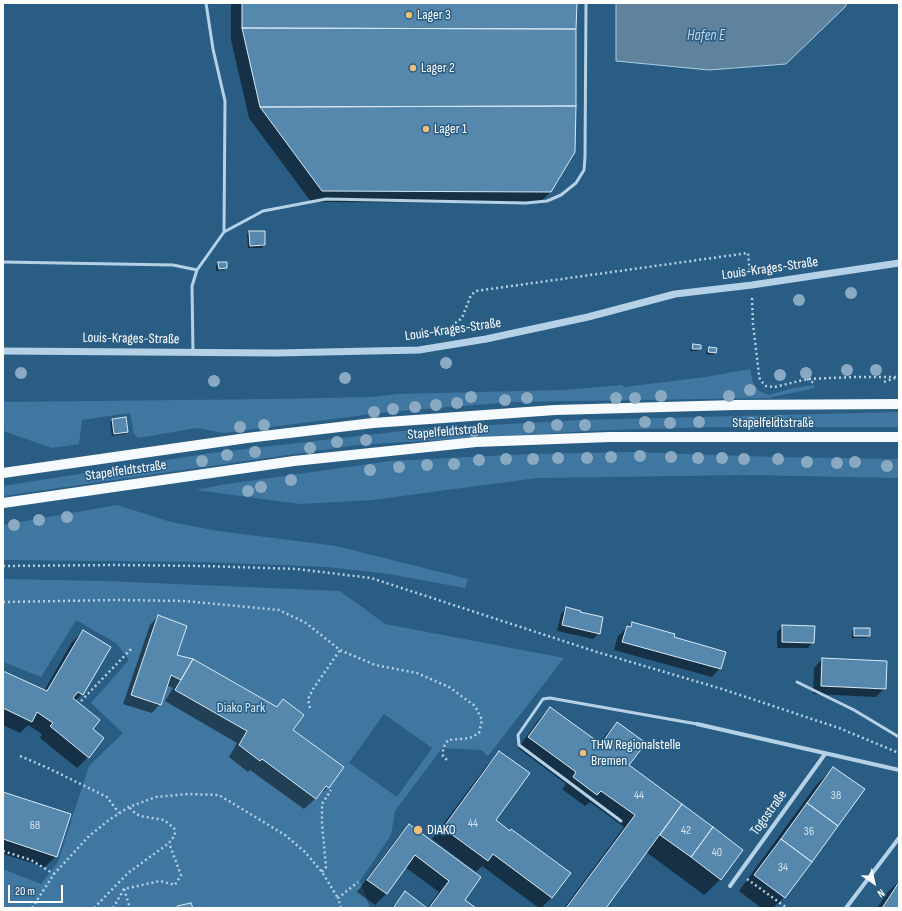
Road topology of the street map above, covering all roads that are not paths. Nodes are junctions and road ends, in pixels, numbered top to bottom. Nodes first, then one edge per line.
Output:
1 (206, 3) edge
2 (586, 3) edge
3 (224, 232) junction
4 (3, 262) edge
5 (899, 263) edge
6 (197, 270) junction
7 (3, 351) edge
8 (193, 353) junction
9 (899, 404) edge
10 (899, 437) edge
11 (3, 473) edge
12 (3, 503) edge
13 (797, 682) dead end
14 (697, 724) joint
15 (899, 737) edge
16 (825, 754) junction
17 (899, 770) edge
18 (621, 821) dead end
19 (899, 838) edge
20 (730, 886) dead end
21 (846, 908) edge

1 - 3 lane
2 - 3 lane
3 - 6 lane
4 - 6 lane
5 - 8 street, Louis-Krages-Straße
6 - 8 lane
7 - 8 street, Louis-Krages-Straße
9 - 11 main road, Stapelfeldtstraße
10 - 12 main road, Stapelfeldtstraße
13 - 15 lane
14 - 16 street
14 - 18 lane
16 - 17 street
16 - 20 street, Togostraße
19 - 21 street

